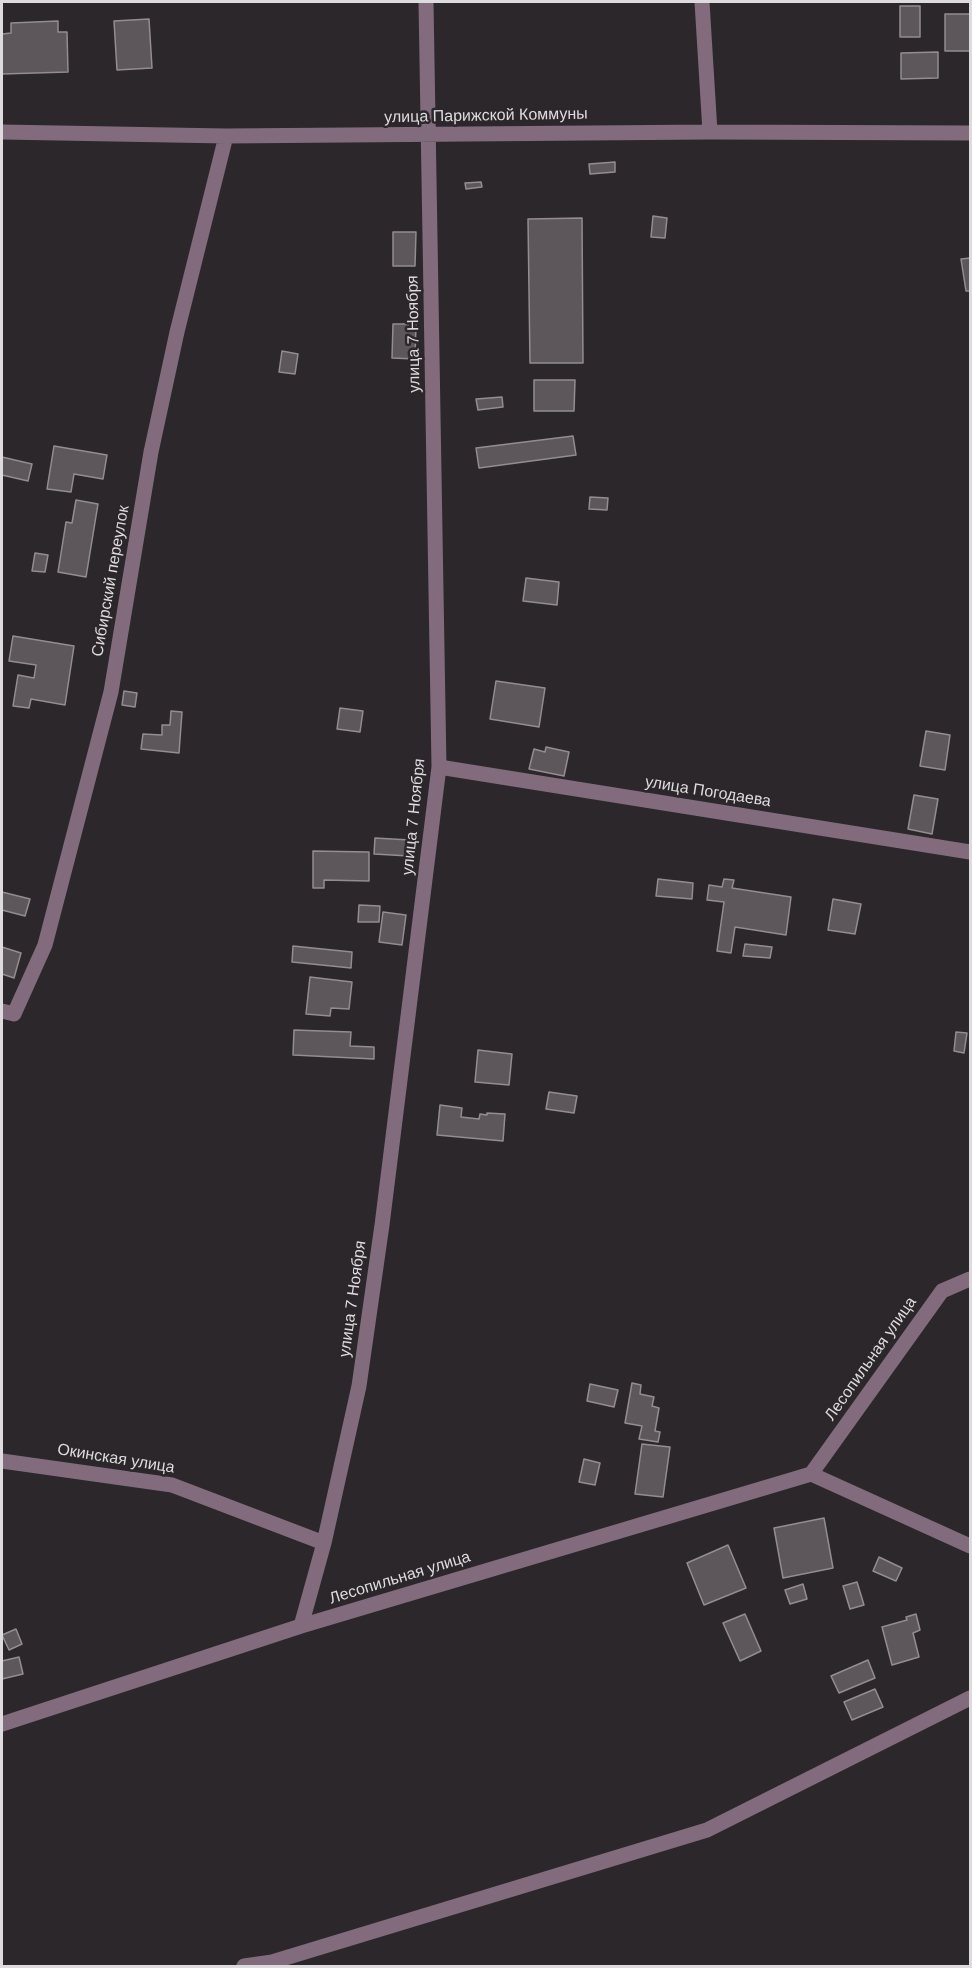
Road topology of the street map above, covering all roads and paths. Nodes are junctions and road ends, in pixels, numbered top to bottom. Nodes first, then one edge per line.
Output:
1 (426, 2) edge
2 (702, 2) edge
3 (2, 132) edge
4 (710, 132) junction
5 (970, 133) edge
6 (429, 134) junction
7 (226, 136) junction
8 (439, 767) junction
9 (970, 852) edge
10 (2, 1011) edge
11 (970, 1280) edge
12 (2, 1461) edge
13 (812, 1474) junction
14 (324, 1543) junction
15 (970, 1546) edge
16 (301, 1626) junction
17 (970, 1698) edge
18 (2, 1724) edge
19 (244, 1966) edge

1 - 6 street, улица 7 Ноября
2 - 4 street
3 - 7 street, улица Парижской Коммуны
4 - 5 street, улица Парижской Коммуны
4 - 6 street, улица Парижской Коммуны
6 - 7 street, улица Парижской Коммуны
6 - 8 street, улица 7 Ноября
7 - 10 street, Сибирский переулок
8 - 9 street, улица Погодаева
8 - 14 street, улица 7 Ноября
11 - 13 street, Лесопильная улица
12 - 14 street, Окинская улица
13 - 15 street
13 - 16 street, Лесопильная улица
14 - 16 street, улица 7 Ноября
16 - 18 street, Лесопильная улица
17 - 19 street

